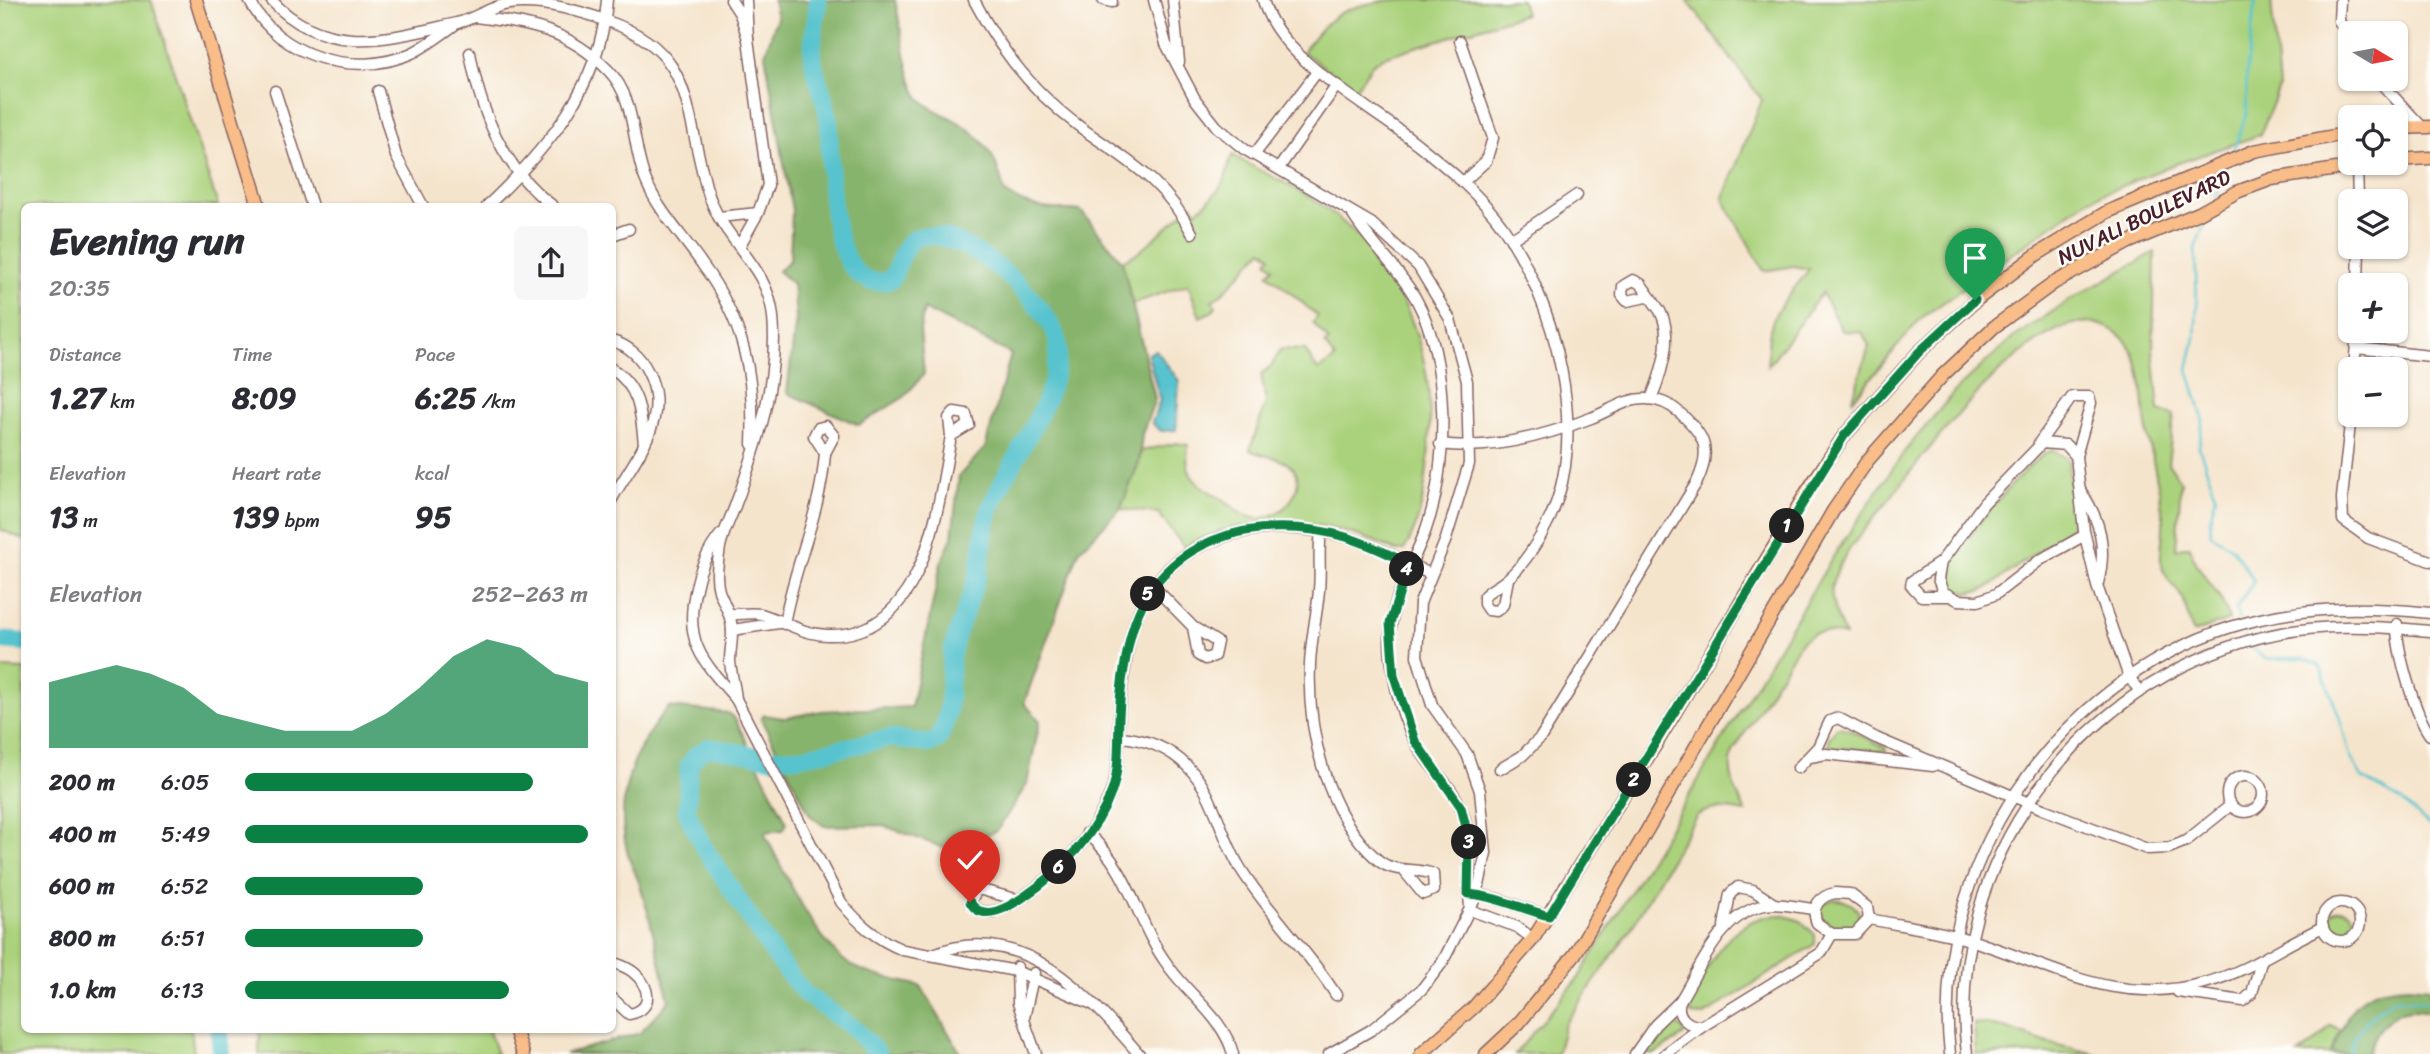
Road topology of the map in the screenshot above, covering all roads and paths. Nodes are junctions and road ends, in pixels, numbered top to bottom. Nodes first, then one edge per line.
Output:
1 (196, 0) edge
2 (249, 0) edge
3 (271, 0) edge
4 (607, 0) edge
5 (731, 0) edge
6 (746, 0) edge
7 (974, 0) edge
8 (1154, 0) edge
9 (1173, 0) edge
10 (1263, 0) edge
11 (2340, 0) edge
12 (475, 17) junction
13 (605, 20) junction
14 (2339, 21) edge
15 (457, 23) junction
16 (748, 39) junction
17 (1460, 41) dead end
18 (470, 52) dead end
19 (594, 60) junction
20 (1179, 65) junction
21 (1317, 72) junction
22 (1338, 85) junction
23 (275, 91) dead end
24 (378, 91) dead end
25 (2389, 91) edge
26 (2426, 127) edge
27 (2408, 128) edge
28 (2338, 135) edge
29 (1254, 155) junction
30 (2430, 158) edge
31 (2408, 159) edge
32 (1279, 168) junction
33 (2338, 169) edge
34 (521, 176) junction
35 (1463, 182) junction
36 (1577, 195) dead end
37 (258, 203) edge
38 (311, 203) edge
39 (421, 203) edge
40 (490, 203) edge
41 (550, 203) edge
42 (758, 213) junction
43 (1353, 215) junction
44 (719, 216) junction
45 (629, 229) dead end
46 (1192, 233) dead end
47 (616, 234) edge
48 (1511, 240) junction
49 (740, 245) junction
50 (1647, 297) dead end
51 (616, 343) edge
52 (2356, 343) edge
53 (2356, 348) junction
54 (2430, 356) edge
55 (2355, 357) edge
56 (616, 372) edge
57 (1651, 399) junction
58 (2350, 427) edge
59 (1566, 428) junction
60 (951, 436) dead end
61 (644, 444) junction
62 (1440, 444) junction
63 (1471, 445) junction
64 (2036, 447) junction
65 (825, 453) dead end
66 (2076, 456) junction
67 (752, 457) junction
68 (2080, 489) junction
69 (616, 491) edge
70 (724, 530) junction
71 (1321, 532) junction
72 (2085, 535) junction
73 (2430, 561) edge
74 (1941, 562) junction
75 (1409, 564) junction
76 (1430, 574) junction
77 (1508, 579) dead end
78 (1153, 586) junction
79 (2097, 586) junction
80 (695, 589) junction
81 (720, 593) junction
82 (1948, 596) junction
83 (2398, 610) junction
84 (2430, 613) edge
85 (729, 614) junction
86 (782, 624) junction
87 (1193, 627) dead end
88 (2397, 628) junction
89 (732, 630) junction
90 (2430, 631) edge
91 (730, 660) junction
92 (705, 663) junction
93 (2129, 677) junction
94 (2139, 691) junction
95 (736, 699) junction
96 (2430, 735) edge
97 (1119, 737) junction
98 (1893, 745) junction
99 (1810, 757) junction
100 (1890, 760) junction
101 (1942, 767) junction
102 (1798, 768) dead end
103 (1500, 769) dead end
104 (2013, 795) junction
105 (2029, 803) junction
106 (2231, 805) dead end
107 (1087, 833) junction
108 (1405, 872) dead end
109 (1473, 895) junction
110 (1019, 900) dead end
111 (1774, 904) junction
112 (1814, 909) junction
113 (1470, 910) junction
114 (1549, 916) junction
115 (1869, 919) junction
116 (2323, 927) dead end
117 (1722, 931) junction
118 (1832, 934) junction
119 (1956, 936) junction
120 (1533, 939) junction
121 (1972, 940) junction
122 (933, 954) junction
123 (1022, 955) junction
124 (1038, 961) junction
125 (2261, 962) junction
126 (616, 964) edge
127 (1016, 971) junction
128 (1033, 977) junction
129 (2171, 990) junction
130 (1336, 995) dead end
131 (1680, 1001) junction
132 (616, 1002) edge
133 (1092, 1004) junction
134 (1024, 1018) junction
135 (1703, 1026) junction
136 (516, 1033) edge
137 (523, 1054) edge
138 (1036, 1054) edge
139 (1139, 1054) edge
140 (1233, 1054) edge
141 (1329, 1054) edge
142 (1421, 1054) edge
143 (1486, 1054) edge
144 (1635, 1054) edge
145 (1665, 1054) edge
146 (1950, 1054) edge
147 (1967, 1054) edge

1 - 37 main road
2 - 15 street
3 - 15 street
4 - 13 street
5 - 16 street
6 - 16 street
7 - 46 street
8 - 20 street
9 - 20 street
10 - 21 street
11 - 14 street
12 - 13 street
12 - 15 street
12 - 19 street
13 - 19 street
13 - 44 street
16 - 42 street
17 - 35 street
18 - 34 street
19 - 34 street
19 - 67 street
20 - 29 street
21 - 22 street
21 - 29 street
22 - 32 street
22 - 35 street
23 - 38 street
24 - 39 street
25 - 26 street
26 - 27 main road
28 - 114 main road, NUVALI BOULEVARD
29 - 32 street
30 - 31 main road
32 - 43 street
33 - 143 main road, NUVALI BOULEVARD
34 - 40 street
34 - 41 street
35 - 48 street
36 - 48 street
42 - 44 street
42 - 49 street
43 - 62 street
43 - 63 street
44 - 49 street
45 - 47 street
48 - 59 street
49 - 67 street
50 - 57 street
51 - 61 street
52 - 53 street
53 - 54 street
53 - 55 street
56 - 61 street
57 - 59 street
57 - 103 street
58 - 73 street
59 - 63 street
59 - 77 street
60 - 86 street
61 - 69 street
62 - 63 street
62 - 75 street
63 - 76 street
64 - 66 street
64 - 66 street
64 - 74 street
65 - 86 street
66 - 68 street
67 - 70 street
68 - 72 street
68 - 79 street
70 - 80 street
70 - 81 street
71 - 75 street
71 - 78 street
71 - 108 street
72 - 79 street
72 - 82 street
74 - 82 street
74 - 82 street
75 - 76 street
75 - 109 street
76 - 109 street
78 - 87 street
78 - 97 street
79 - 93 street
80 - 81 street
80 - 92 street
81 - 85 street
83 - 84 street
83 - 88 street
83 - 93 street
85 - 86 street
85 - 89 street
86 - 89 street
88 - 90 street
88 - 94 street
88 - 96 street
89 - 91 street
91 - 92 street
91 - 95 street
92 - 95 street
93 - 94 street
93 - 104 street
94 - 105 street
95 - 122 street
97 - 107 street
97 - 130 street
98 - 99 street
98 - 100 street
98 - 101 street
99 - 100 street
99 - 102 street
100 - 101 street
101 - 104 street
104 - 105 street
104 - 119 street
105 - 106 street
105 - 121 street
107 - 110 street
107 - 140 street
109 - 113 street
109 - 114 street
111 - 112 street
111 - 117 street
111 - 117 street
112 - 115 street
112 - 118 street
113 - 120 street
113 - 141 street
114 - 120 main road, NUVALI BOULEVARD
115 - 118 street
115 - 119 street
116 - 125 street
117 - 131 street
118 - 135 street
119 - 121 street
119 - 146 street
120 - 142 main road, NUVALI BOULEVARD
121 - 129 street
121 - 147 street
122 - 123 street
122 - 127 street
123 - 124 street
123 - 127 street
124 - 128 street
124 - 133 street
125 - 129 street
125 - 129 street
126 - 132 street
127 - 128 street
127 - 134 street
128 - 133 street
128 - 134 street
131 - 135 street
131 - 144 street
133 - 139 street
134 - 138 street
135 - 145 street
136 - 137 main road

